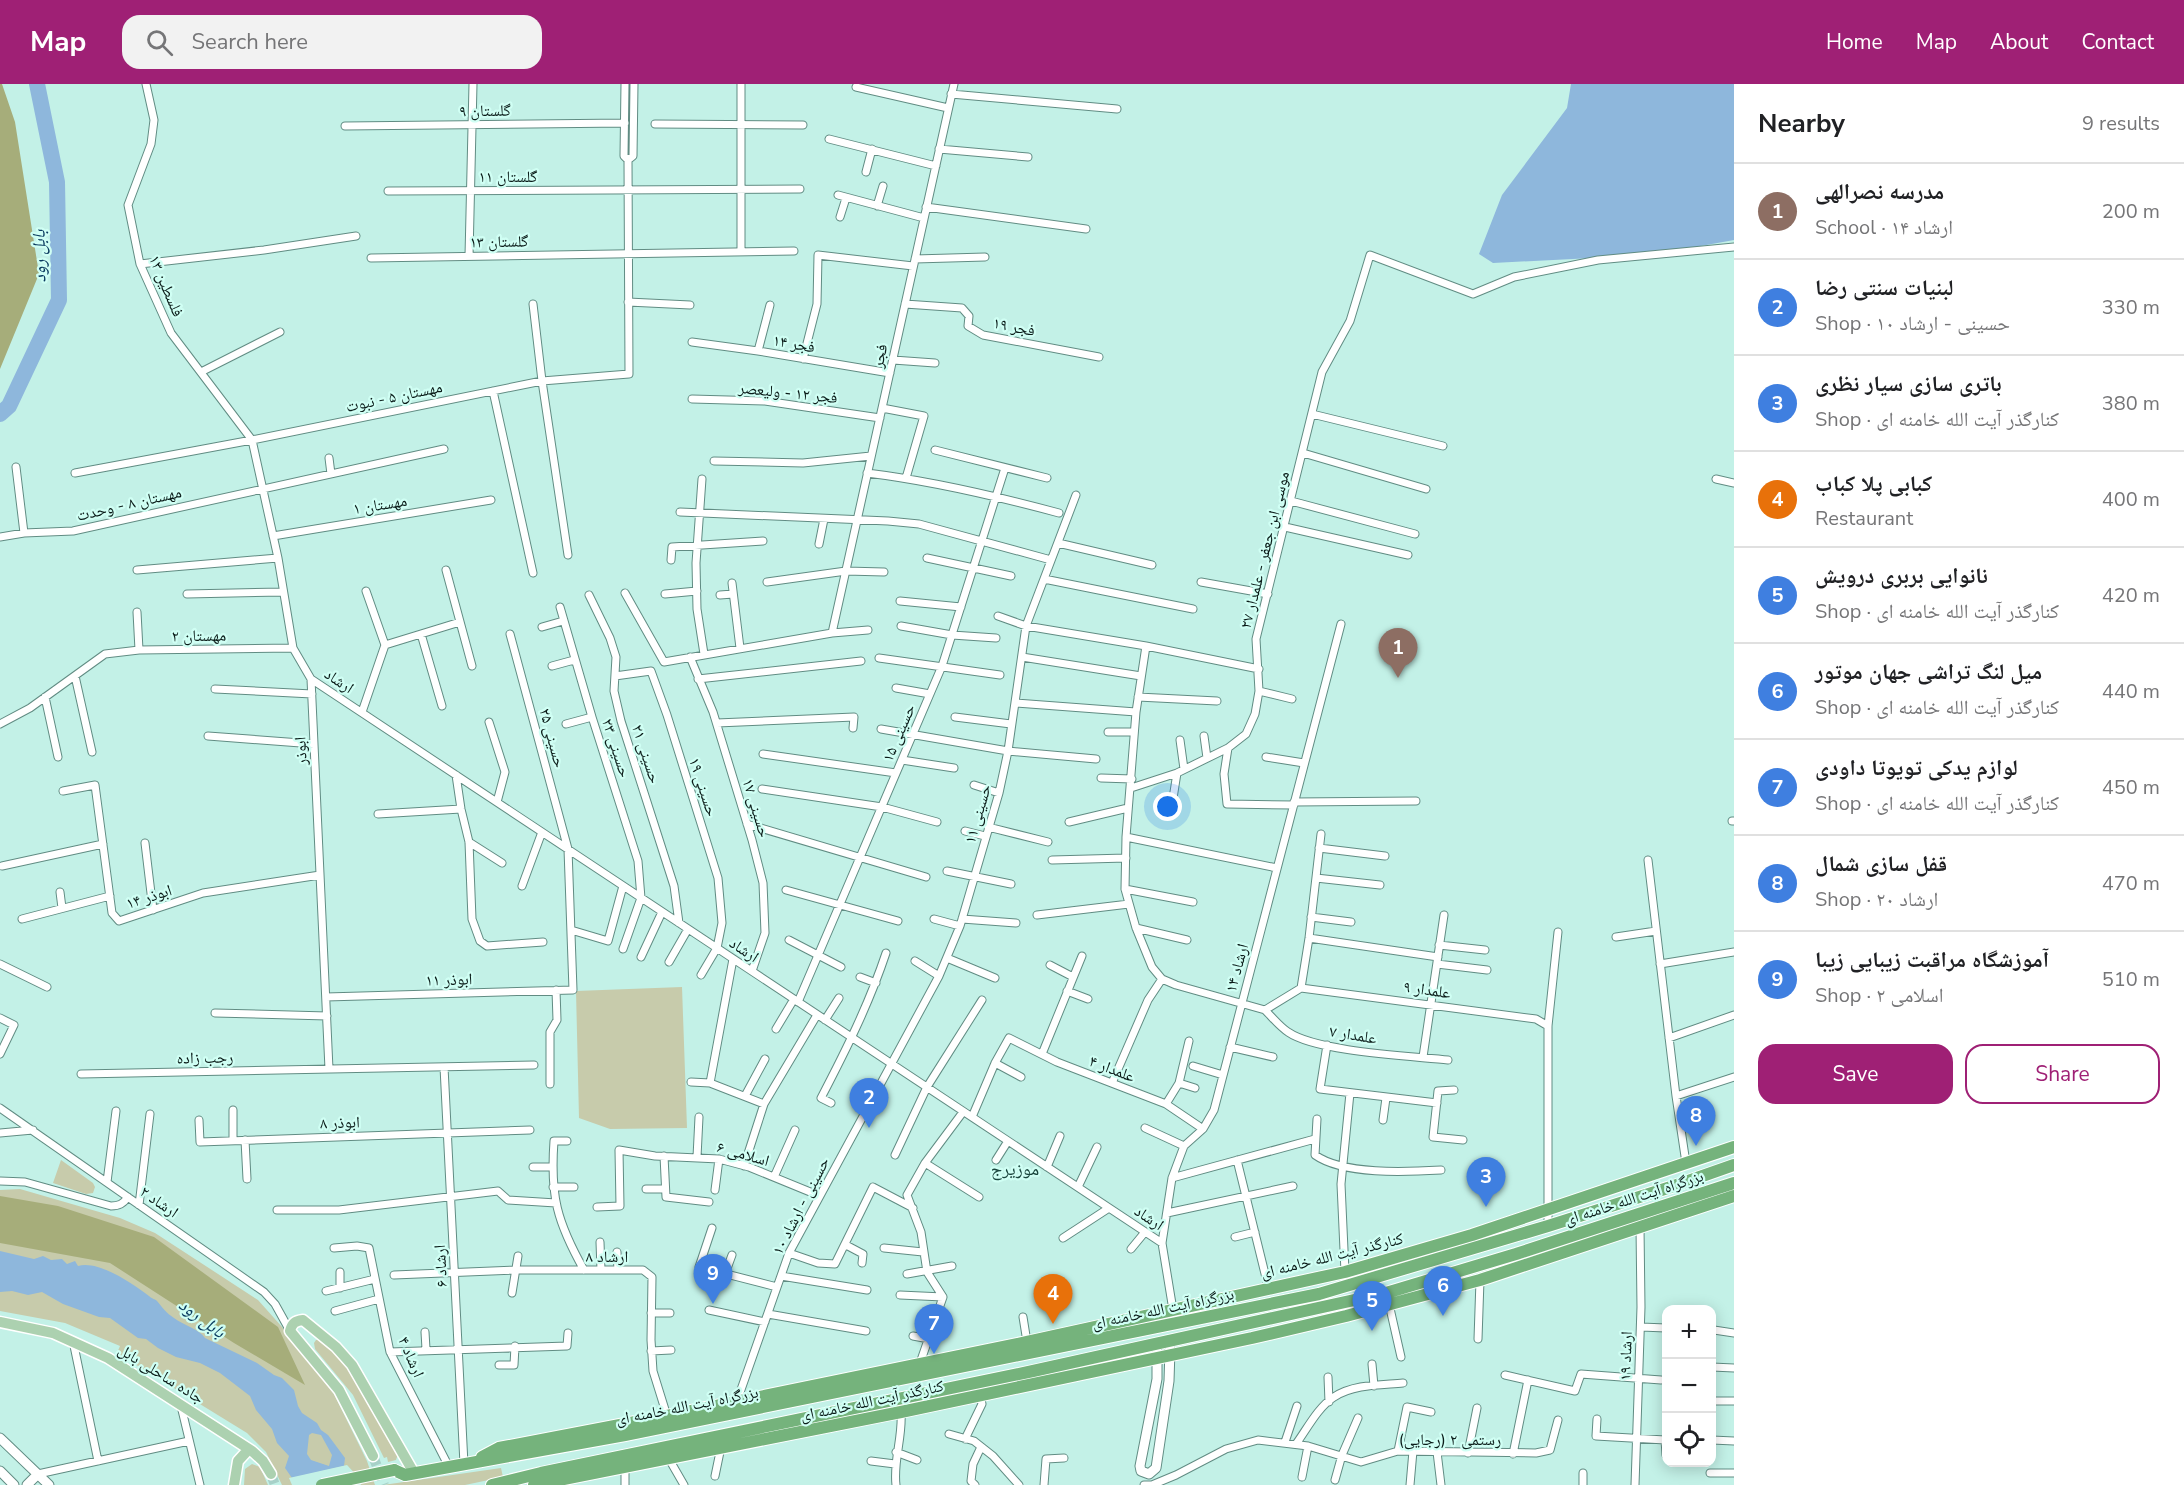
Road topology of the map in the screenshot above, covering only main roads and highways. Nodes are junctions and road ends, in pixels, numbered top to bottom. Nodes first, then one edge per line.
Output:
1 (1734, 1147) edge
2 (1734, 1165) edge
3 (1643, 1179) junction
4 (1734, 1183) edge
5 (1648, 1194) junction
6 (1734, 1196) edge
7 (1588, 1231) junction
8 (1591, 1245) junction
9 (1516, 1254) junction
10 (1384, 1262) junction
11 (1521, 1267) junction
12 (1389, 1275) junction
13 (1316, 1279) junction
14 (1428, 1281) junction
15 (1293, 1284) junction
16 (1433, 1293) junction
17 (1318, 1294) junction
18 (1297, 1298) junction
19 (1342, 1303) junction
20 (1346, 1316) junction
21 (0, 1322) edge
22 (19, 1325) junction
23 (0, 1329) edge
24 (1055, 1336) junction
25 (1163, 1342) junction
26 (1058, 1348) junction
27 (1196, 1349) junction
28 (1164, 1356) junction
29 (1133, 1363) junction
30 (1170, 1370) junction
31 (1033, 1371) junction
32 (1158, 1376) junction
33 (1169, 1381) junction
34 (1036, 1384) junction
35 (766, 1401) junction
36 (824, 1414) junction
37 (839, 1425) junction
38 (623, 1430) junction
39 (0, 1438) edge
40 (249, 1449) junction
41 (374, 1456) tunnel mouth
42 (597, 1467) junction
43 (0, 1471) edge
44 (406, 1473) junction
45 (38, 1474) junction
46 (271, 1474) tunnel mouth
47 (14, 1485) edge
48 (27, 1485) edge
49 (49, 1485) edge
50 (234, 1485) edge
51 (322, 1485) edge
52 (492, 1485) edge
53 (534, 1485) edge

1 - 3 highway, کنارگذر آیت الله خامنه ای
2 - 5 highway, بزرگراه آیت الله خامنه ای
3 - 5 highway
3 - 10 highway, کنارگذر آیت الله خامنه ای
4 - 7 highway, بزرگراه آیت الله خامنه ای
5 - 12 highway, بزرگراه آیت الله خامنه ای
6 - 8 highway, کنارگذر آیت الله خامنه ای
7 - 8 highway
7 - 9 highway, بزرگراه آیت الله خامنه ای
8 - 11 highway, کنارگذر آیت الله خامنه ای
9 - 11 highway
9 - 14 highway, بزرگراه آیت الله خامنه ای
10 - 12 highway
10 - 13 highway, کنارگذر آیت الله خامنه ای
11 - 16 highway, کنارگذر آیت الله خامنه ای
12 - 17 highway, بزرگراه آیت الله خامنه ای
13 - 15 highway, کنارگذر آیت الله خامنه ای
13 - 17 highway
14 - 16 highway
14 - 19 highway, بزرگراه آیت الله خامنه ای
15 - 18 highway
15 - 24 highway, کنارگذر آیت الله خامنه ای
16 - 20 highway, کنارگذر آیت الله خامنه ای
17 - 18 highway, بزرگراه آیت الله خامنه ای
18 - 26 highway, بزرگراه آیت الله خامنه ای
19 - 20 highway
19 - 25 highway, بزرگراه آیت الله خامنه ای
20 - 27 highway, کنارگذر آیت الله خامنه ای
21 - 22 main road, جاده ساحلی بابل
22 - 23 main road, جاده ساحلی بابل
22 - 40 main road, جاده ساحلی بابل
24 - 26 highway
24 - 35 highway, کنارگذر آیت الله خامنه ای
25 - 28 main road
25 - 31 highway, بزرگراه آیت الله خامنه ای
26 - 35 highway, بزرگراه آیت الله خامنه ای
27 - 28 highway, کنارگذر آیت الله خامنه ای
27 - 30 main road
28 - 29 highway, کنارگذر آیت الله خامنه ای
28 - 30 main road
28 - 32 main road
29 - 32 main road
29 - 34 highway, کنارگذر آیت الله خامنه ای
30 - 33 main road
31 - 34 highway
31 - 36 highway, بزرگراه آیت الله خامنه ای
32 - 33 main road
32 - 33 main road
34 - 37 highway, کنارگذر آیت الله خامنه ای
35 - 38 highway, بزرگراه آیت الله خامنه ای
35 - 38 highway, کنارگذر آیت الله خامنه ای
36 - 37 highway
36 - 42 highway, بزرگراه آیت الله خامنه ای
37 - 42 highway, کنارگذر آیت الله خامنه ای
38 - 44 highway, بزرگراه آیت الله خامنه ای
39 - 45 main road
40 - 46 main road, جاده ساحلی بابل
40 - 50 main road
41 - 44 main road
42 - 52 highway, بزرگراه آیت الله خامنه ای
42 - 53 highway, کنارگذر آیت الله خامنه ای
43 - 47 main road
44 - 51 highway, بزرگراه آیت الله خامنه ای, bridge
45 - 48 main road
45 - 49 main road

